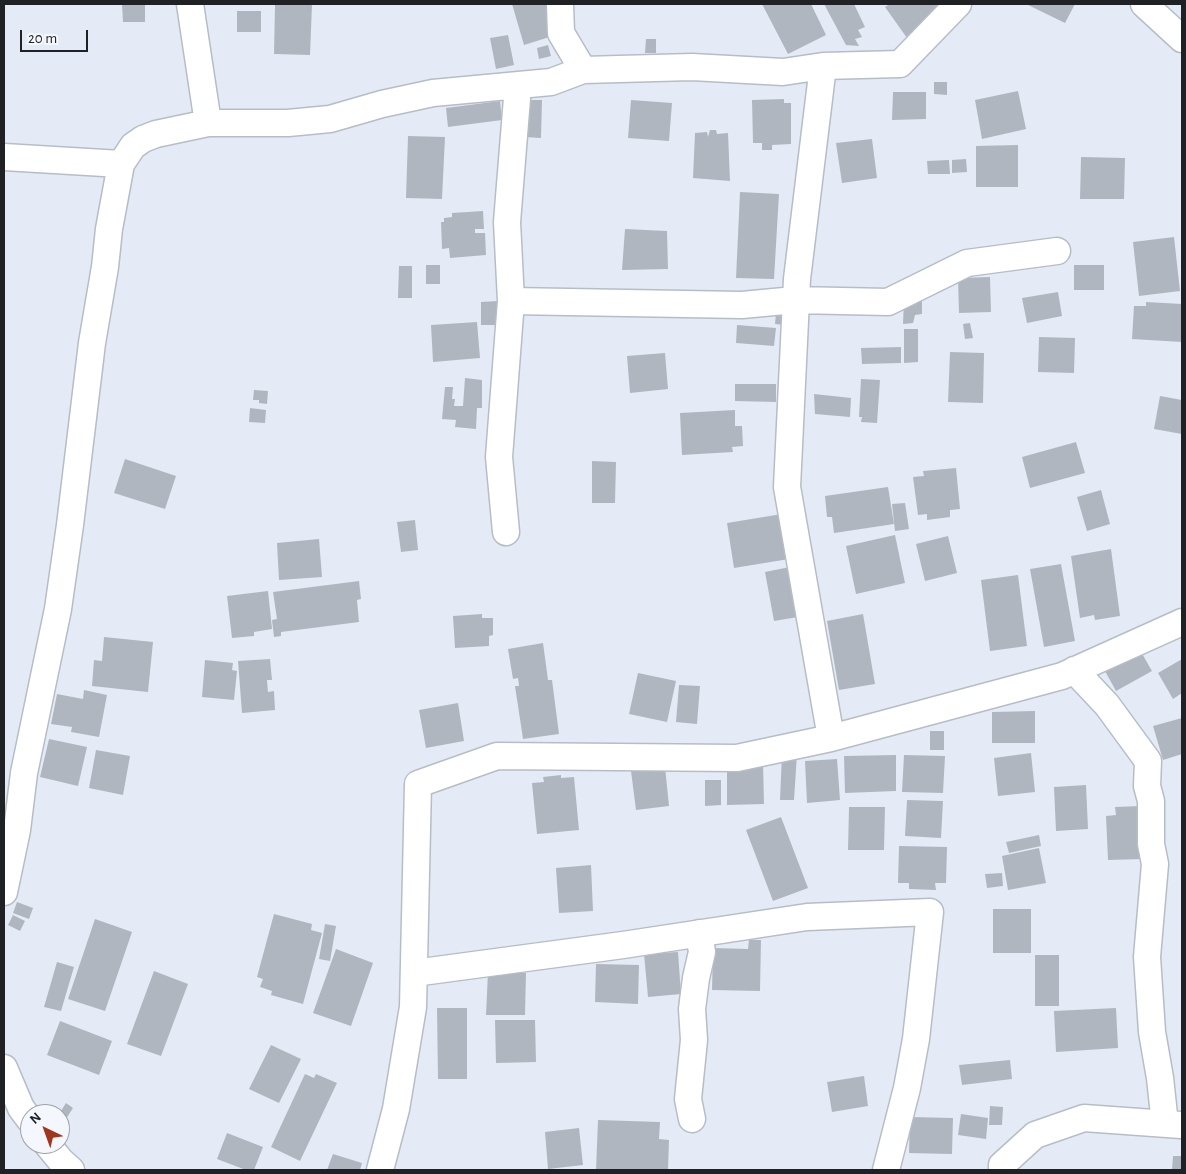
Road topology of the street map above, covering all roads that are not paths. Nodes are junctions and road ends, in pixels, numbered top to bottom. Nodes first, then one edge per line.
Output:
1 (190, 4) edge
2 (560, 4) edge
3 (958, 4) edge
4 (1144, 4) edge
5 (1182, 39) edge
6 (824, 66) junction
7 (583, 70) junction
8 (518, 86) junction
9 (208, 123) junction
10 (4, 158) edge
11 (120, 164) junction
12 (1058, 251) dead end
13 (796, 300) junction
14 (511, 301) junction
15 (506, 532) dead end
16 (1182, 622) edge
17 (1074, 670) junction
18 (831, 738) junction
19 (4, 892) edge
20 (699, 933) junction
21 (414, 973) junction
22 (4, 1068) edge
23 (20, 1104) edge
24 (692, 1119) dead end
25 (1174, 1125) edge
26 (55, 1154) edge
27 (71, 1170) edge
28 (380, 1170) edge
29 (886, 1170) edge
30 (1002, 1170) edge

1 - 9 street
2 - 7 street
3 - 6 street
4 - 5 street
6 - 7 street
6 - 13 street
7 - 8 street
8 - 9 street
8 - 14 street
9 - 11 street
10 - 11 street
11 - 19 street
12 - 13 street
13 - 14 street
13 - 18 street
14 - 15 street
16 - 17 street
17 - 18 street
17 - 25 street
18 - 21 street
20 - 21 street
20 - 24 street
20 - 29 street
21 - 28 street
22 - 23 street
25 - 30 street
26 - 27 street

